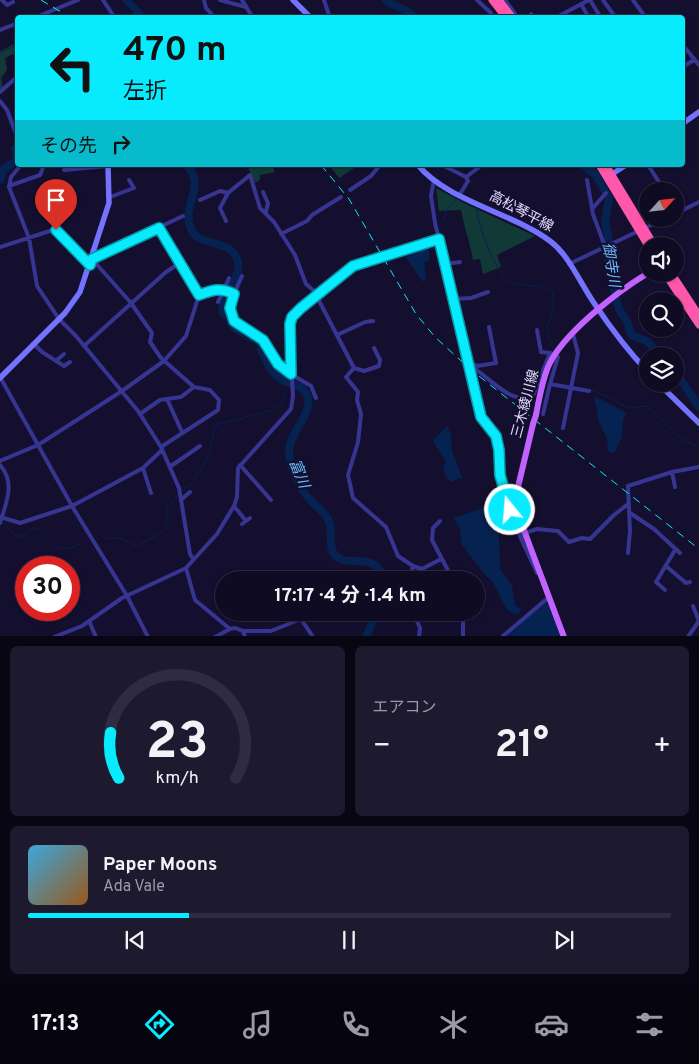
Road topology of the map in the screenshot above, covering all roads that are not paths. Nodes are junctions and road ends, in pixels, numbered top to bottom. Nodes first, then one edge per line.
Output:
1 (2, 0) edge
2 (78, 0) edge
3 (103, 0) edge
4 (204, 0) edge
5 (220, 0) edge
6 (293, 0) edge
7 (324, 0) edge
8 (477, 0) edge
9 (492, 0) edge
10 (499, 0) edge
11 (505, 0) edge
12 (590, 0) edge
13 (603, 0) edge
14 (634, 0) edge
15 (243, 1) edge
16 (13, 2) dead end
17 (581, 4) junction
18 (246, 7) junction
19 (51, 10) junction
20 (566, 12) junction
21 (40, 15) edge
22 (50, 15) edge
23 (112, 15) edge
24 (212, 15) edge
25 (251, 15) edge
26 (309, 15) edge
27 (329, 15) edge
28 (486, 15) edge
29 (504, 15) edge
30 (511, 15) edge
31 (516, 15) edge
32 (561, 15) edge
33 (568, 15) edge
34 (587, 15) edge
35 (599, 15) edge
36 (614, 15) edge
37 (644, 15) edge
38 (15, 24) edge
39 (0, 30) edge
40 (685, 48) edge
41 (694, 60) junction
42 (685, 65) edge
43 (699, 65) edge
44 (15, 79) edge
45 (0, 92) edge
46 (0, 101) edge
47 (699, 112) edge
48 (685, 122) edge
49 (15, 131) edge
50 (19, 167) edge
51 (43, 167) edge
52 (97, 167) edge
53 (108, 167) edge
54 (378, 167) edge
55 (420, 167) edge
56 (446, 167) edge
57 (479, 167) edge
58 (601, 167) edge
59 (607, 167) edge
60 (623, 167) edge
61 (649, 167) edge
62 (64, 170) dead end
63 (609, 176) junction
64 (466, 177) junction
65 (129, 180) dead end
66 (434, 180) junction
67 (587, 180) dead end
68 (659, 182) edge
69 (9, 186) junction
70 (350, 190) dead end
71 (263, 192) dead end
72 (228, 193) junction
73 (460, 194) junction
74 (605, 194) dead end
75 (110, 197) junction
76 (341, 197) dead end
77 (200, 200) dead end
78 (699, 202) edge
79 (592, 209) junction
80 (684, 210) edge
81 (266, 212) junction
82 (183, 216) dead end
83 (226, 221) dead end
84 (159, 228) junction
85 (645, 228) edge
86 (641, 230) junction
87 (281, 234) junction
88 (644, 237) edge
89 (647, 237) edge
90 (29, 238) junction
91 (439, 239) junction
92 (607, 246) junction
93 (0, 247) edge
94 (91, 262) junction
95 (460, 262) dead end
96 (180, 263) junction
97 (445, 264) junction
98 (569, 264) junction
99 (242, 276) dead end
100 (229, 278) dead end
101 (639, 279) edge
102 (670, 282) edge
103 (677, 282) edge
104 (225, 290) junction
105 (488, 292) dead end
106 (233, 294) junction
107 (199, 295) junction
108 (317, 296) junction
109 (453, 299) junction
110 (218, 302) dead end
111 (131, 303) junction
112 (599, 310) junction
113 (699, 315) edge
114 (59, 319) junction
115 (373, 321) dead end
116 (699, 325) edge
117 (489, 327) dead end
118 (537, 330) dead end
119 (573, 334) junction
120 (338, 335) junction
121 (34, 344) junction
122 (84, 346) junction
123 (374, 348) dead end
124 (64, 354) dead end
125 (554, 354) junction
126 (57, 360) junction
127 (164, 361) junction
128 (70, 362) dead end
129 (639, 362) edge
130 (469, 363) junction
131 (354, 368) junction
132 (291, 375) junction
133 (0, 378) edge
134 (550, 384) junction
135 (194, 387) junction
136 (570, 388) junction
137 (122, 391) junction
138 (589, 391) dead end
139 (667, 392) edge
140 (316, 398) dead end
141 (166, 399) junction
142 (140, 414) junction
143 (539, 415) junction
144 (699, 423) edge
145 (563, 428) dead end
146 (182, 432) junction
147 (38, 445) junction
148 (200, 446) dead end
149 (162, 448) junction
150 (0, 463) edge
151 (240, 465) junction
152 (171, 466) junction
153 (699, 467) edge
154 (143, 468) junction
155 (672, 472) junction
156 (675, 488) dead end
157 (190, 492) dead end
158 (151, 493) dead end
159 (181, 495) junction
160 (271, 500) dead end
161 (628, 504) junction
162 (72, 506) junction
163 (234, 506) junction
164 (630, 513) junction
165 (1, 519) edge
166 (440, 520) dead end
167 (518, 521) junction
168 (242, 524) dead end
169 (525, 532) junction
170 (529, 544) junction
171 (676, 550) junction
172 (628, 553) dead end
173 (680, 553) dead end
174 (193, 559) junction
175 (441, 559) junction
176 (413, 566) junction
177 (666, 566) junction
178 (186, 568) junction
179 (412, 571) edge
180 (448, 571) edge
181 (690, 582) dead end
182 (545, 586) junction
183 (666, 590) dead end
184 (127, 596) junction
185 (549, 597) junction
186 (693, 606) dead end
187 (88, 621) junction
188 (417, 621) edge
189 (462, 621) edge
190 (230, 629) junction
191 (243, 631) junction
192 (54, 636) edge
193 (96, 636) edge
194 (148, 636) edge
195 (216, 636) edge
196 (246, 636) edge
197 (313, 636) edge
198 (419, 636) edge
199 (462, 636) edge
200 (502, 636) edge
201 (564, 636) edge
202 (688, 636) edge

1 - 16 street
2 - 19 street
3 - 23 street
4 - 24 street
5 - 18 street
6 - 26 main road
7 - 27 street
8 - 28 street
9 - 29 highway
10 - 30 highway
11 - 31 street
12 - 17 street
12 - 35 street
13 - 36 street
14 - 37 street
15 - 18 street
17 - 20 street
17 - 34 street
18 - 25 street
19 - 21 street
19 - 22 street
20 - 32 street
20 - 33 street
38 - 39 street
40 - 41 street
41 - 42 street
41 - 43 street
44 - 45 street
46 - 49 street
47 - 48 main road
50 - 69 street
51 - 69 street
52 - 62 street
53 - 75 main road
54 - 70 street
55 - 66 main road, 高松琴平線
56 - 64 street
57 - 64 street
58 - 63 highway
59 - 63 highway
60 - 63 main road
61 - 68 street
63 - 86 highway
64 - 73 street
65 - 75 street
66 - 73 main road, 高松琴平線
66 - 91 street
67 - 79 street
69 - 90 street
71 - 81 street
72 - 77 street
72 - 81 street
72 - 83 street
73 - 98 main road, 高松琴平線
74 - 79 street
75 - 94 main road
76 - 87 street
78 - 80 street
79 - 92 street
81 - 87 street
82 - 84 street
84 - 94 street
84 - 96 street
85 - 86 street
86 - 88 highway
86 - 89 highway
86 - 92 street
87 - 108 street
90 - 93 street
90 - 94 street
90 - 114 street
91 - 97 street
91 - 108 street
92 - 98 street
94 - 111 street
94 - 114 main road
95 - 97 street
96 - 107 street
96 - 111 street
97 - 109 street
98 - 112 main road, 高松琴平線
99 - 106 street
100 - 104 street
101 - 112 main road, 三木綾川線
102 - 116 highway
103 - 113 highway
104 - 106 street
104 - 107 street
104 - 110 street
105 - 109 street
106 - 132 street
107 - 127 street
108 - 120 street
108 - 132 street
109 - 130 street
111 - 122 street
111 - 127 street
112 - 119 main road, 三木綾川線
112 - 129 main road, 高松琴平線
114 - 121 main road
114 - 122 street
115 - 120 street
117 - 130 street
118 - 125 street
119 - 125 main road, 三木綾川線
119 - 136 street
120 - 131 street
121 - 126 street
121 - 133 main road
122 - 137 street
123 - 131 street
124 - 126 street
125 - 130 street
125 - 134 street
125 - 143 main road, 三木綾川線
126 - 128 street
127 - 135 street
127 - 137 street
130 - 167 street
131 - 176 street
132 - 140 street
132 - 151 street
133 - 147 street
134 - 136 street
134 - 143 street
135 - 141 street
135 - 146 street
136 - 138 street
136 - 145 street
137 - 142 street
137 - 147 street
139 - 144 main road
141 - 142 street
141 - 146 street
142 - 149 street
143 - 167 main road, 三木綾川線, bridge
146 - 149 street
147 - 150 street
147 - 162 street
148 - 152 street
149 - 152 street
149 - 154 street
150 - 165 street
151 - 160 street
151 - 163 street
152 - 159 street
153 - 155 street
154 - 158 street
154 - 162 street
155 - 156 street
155 - 161 street
157 - 159 street
159 - 174 street
161 - 164 street
161 - 169 street
162 - 165 street
162 - 184 street
163 - 168 street
163 - 174 street
164 - 171 street
164 - 172 street
166 - 175 street
167 - 169 main road, 三木綾川線
167 - 170 street
167 - 182 street
169 - 170 main road, 三木綾川線
170 - 182 main road, 三木綾川線
171 - 173 street
171 - 177 street
174 - 178 street
175 - 176 street
175 - 180 street
176 - 179 street
177 - 181 street
177 - 183 street
178 - 184 street
178 - 190 street
182 - 185 main road, 三木綾川線
184 - 187 street
184 - 194 street
185 - 200 street
185 - 201 main road, 三木綾川線
186 - 202 street
187 - 192 street
187 - 193 street
188 - 198 street
189 - 199 street
190 - 191 street
190 - 195 street
191 - 196 street
191 - 197 street

